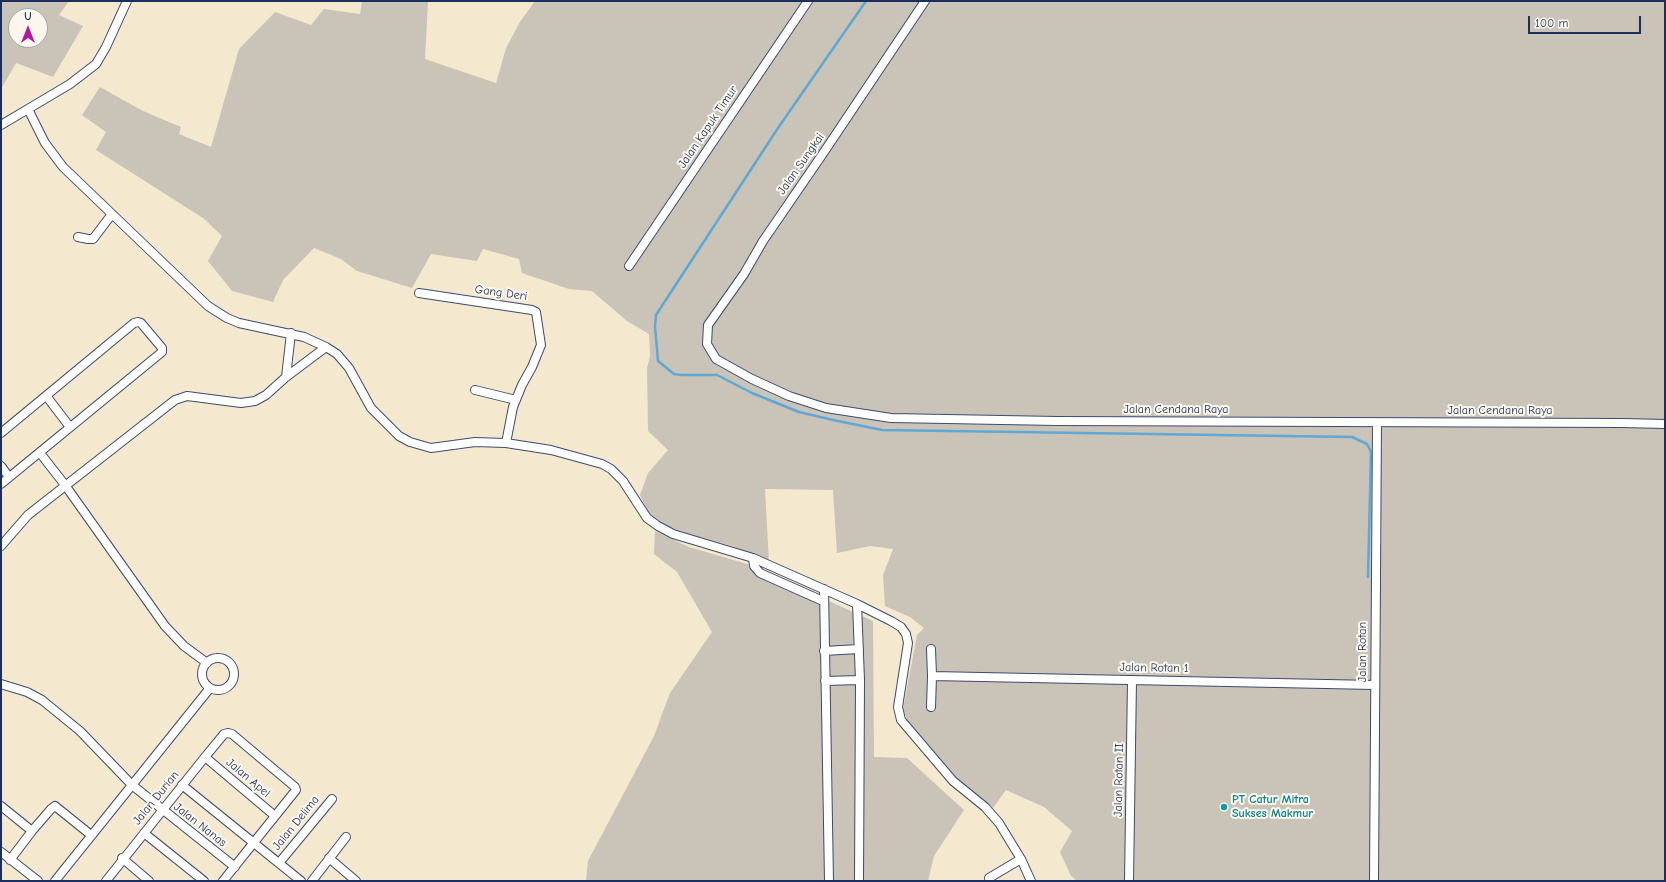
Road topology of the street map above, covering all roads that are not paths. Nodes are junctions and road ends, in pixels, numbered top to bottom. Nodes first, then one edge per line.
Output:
1 (127, 1) edge
2 (808, 1) edge
3 (925, 1) edge
4 (28, 109) junction
5 (1, 125) edge
6 (112, 214) junction
7 (78, 237) dead end
8 (629, 266) dead end
9 (419, 294) dead end
10 (291, 333) junction
11 (707, 344) joint
12 (326, 347) junction
13 (286, 377) junction
14 (475, 390) dead end
15 (47, 396) junction
16 (516, 400) junction
17 (1377, 423) junction
18 (1665, 424) edge
19 (70, 427) junction
20 (1, 433) edge
21 (506, 443) junction
22 (40, 453) junction
23 (1, 466) edge
24 (9, 477) junction
25 (1, 484) edge
26 (65, 485) junction
27 (1, 546) edge
28 (753, 558) junction
29 (824, 589) junction
30 (824, 601) junction
31 (857, 604) junction
32 (860, 649) junction
33 (931, 649) dead end
34 (824, 651) junction
35 (207, 663) junction
36 (932, 676) junction
37 (860, 680) junction
38 (1132, 680) junction
39 (825, 681) junction
40 (1, 684) edge
41 (1375, 685) junction
42 (210, 688) junction
43 (931, 707) dead end
44 (205, 757) junction
45 (132, 785) junction
46 (182, 785) junction
47 (332, 799) dead end
48 (1, 806) edge
49 (163, 811) junction
50 (275, 816) junction
51 (32, 831) junction
52 (144, 833) junction
53 (91, 835) junction
54 (346, 837) dead end
55 (254, 843) junction
56 (1, 852) edge
57 (122, 858) junction
58 (329, 858) junction
59 (1021, 859) junction
60 (10, 860) junction
61 (279, 863) junction
62 (235, 868) junction
63 (989, 878) dead end
64 (38, 881) edge
65 (55, 881) edge
66 (106, 881) edge
67 (149, 881) edge
68 (204, 881) edge
69 (223, 881) edge
70 (301, 881) edge
71 (312, 881) edge
72 (356, 881) edge
73 (829, 881) edge
74 (859, 881) edge
75 (1031, 881) edge
76 (1129, 881) edge
77 (1374, 881) edge

1 - 4 street
2 - 8 street, Jalan Kapuk Timur
3 - 11 street, Jalan Sungkai
4 - 5 street
4 - 6 street
6 - 7 street
6 - 10 street
9 - 16 street, Gang Deri
10 - 12 street
10 - 13 street
11 - 17 street, Jalan Cendana Raya
12 - 13 street
12 - 21 street
13 - 26 street
14 - 16 street
15 - 19 street
15 - 19 street
15 - 20 street
16 - 21 street, Gang Deri
17 - 18 street, Jalan Cendana Raya
17 - 41 street, Jalan Rotan
19 - 22 street
21 - 28 street
22 - 24 street
22 - 26 street
23 - 24 street
24 - 25 street
26 - 27 street
26 - 35 street
28 - 29 street
28 - 30 street
29 - 30 street
29 - 31 street
30 - 34 street
31 - 32 street
31 - 59 street
32 - 34 street
32 - 37 street
33 - 36 street
34 - 39 street
35 - 42 street
35 - 42 street
36 - 38 street, Jalan Rotan 1
36 - 43 street
37 - 39 street
37 - 74 street
38 - 41 street, Jalan Rotan 1
38 - 76 street, Jalan Rotan II
39 - 73 street
40 - 45 street, Jalan Nanas
41 - 77 street, Jalan Rotan
42 - 45 street
44 - 46 street, Jalan Durian
44 - 50 street, Jalan Apel
44 - 50 street, Jalan Durian
45 - 49 street, Jalan Nanas
45 - 53 street
46 - 49 street, Jalan Durian
46 - 55 street
47 - 61 street, Jalan Delima
48 - 51 street
49 - 52 street, Jalan Durian
49 - 62 street, Jalan Nanas
50 - 55 street
51 - 53 street
51 - 60 street
52 - 57 street, Jalan Durian
52 - 68 street
53 - 65 street
54 - 58 street
55 - 61 street
55 - 62 street
56 - 60 street
57 - 66 street, Jalan Durian
57 - 67 street
58 - 71 street
58 - 72 street
59 - 63 street
59 - 75 street
60 - 64 street
61 - 70 street
62 - 69 street

